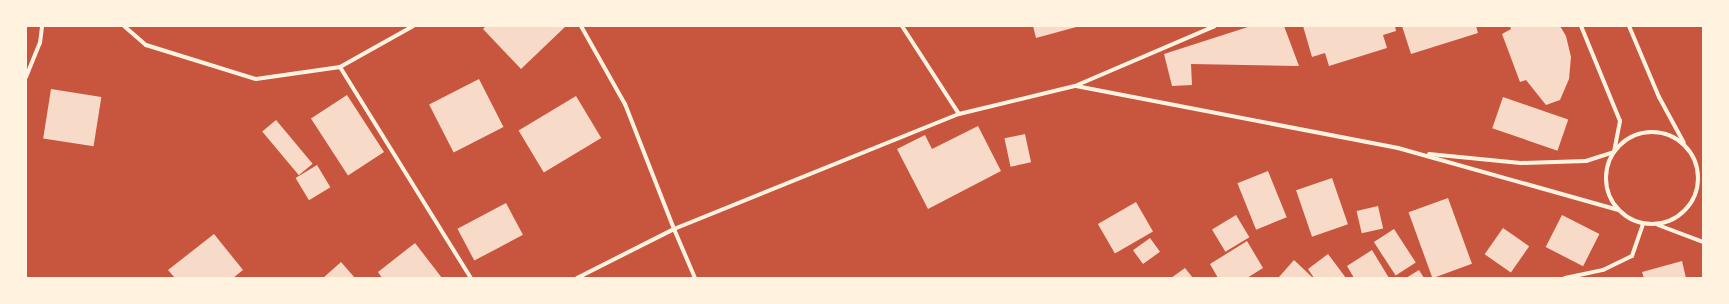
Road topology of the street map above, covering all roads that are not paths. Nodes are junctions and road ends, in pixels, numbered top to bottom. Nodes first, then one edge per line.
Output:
1 (42, 26) edge
2 (124, 26) edge
3 (413, 26) edge
4 (581, 26) edge
5 (902, 26) edge
6 (1215, 26) edge
7 (1581, 26) edge
8 (1629, 26) edge
9 (340, 67) junction
10 (26, 77) edge
11 (1075, 86) junction
12 (959, 114) junction
13 (1685, 145) junction
14 (1614, 152) junction
15 (1418, 153) junction
16 (1699, 172) junction
17 (1703, 177) edge
18 (1618, 210) junction
19 (1643, 224) junction
20 (1658, 225) junction
21 (674, 229) junction
22 (1703, 242) edge
23 (471, 278) edge
24 (577, 278) edge
25 (696, 278) edge
26 (1565, 278) edge

1 - 10 street
2 - 9 street
3 - 9 street
4 - 21 street
5 - 12 street
6 - 11 street
7 - 14 street
8 - 13 street
9 - 23 street
11 - 12 street
11 - 15 street
12 - 21 street
13 - 14 street
13 - 16 street
14 - 15 street
14 - 18 street
15 - 18 street
16 - 17 street
16 - 20 street
18 - 19 street
19 - 20 street
19 - 26 street
20 - 22 street
21 - 24 street
21 - 25 street

